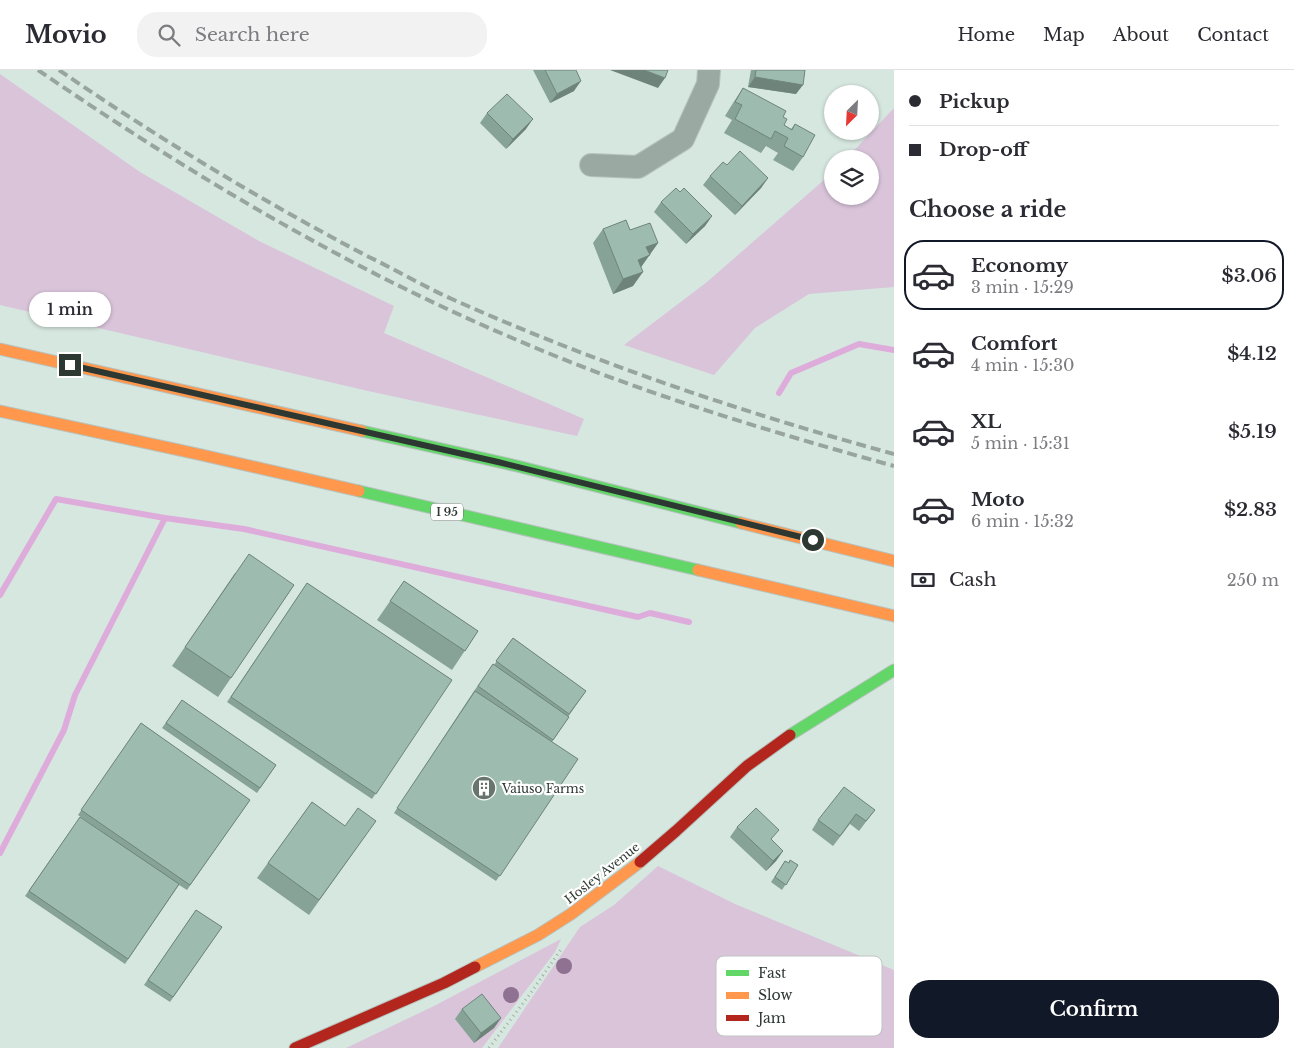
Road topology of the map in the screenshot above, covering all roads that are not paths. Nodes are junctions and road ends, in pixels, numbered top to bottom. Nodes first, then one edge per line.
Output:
1 (709, 70) edge
2 (592, 165) dead end
3 (0, 349) edge
4 (0, 411) edge
5 (894, 561) edge
6 (894, 616) edge
7 (894, 670) edge
8 (295, 1048) edge

1 - 2 street
3 - 5 main road
4 - 6 main road, I 95
7 - 8 main road, Hosley Avenue

